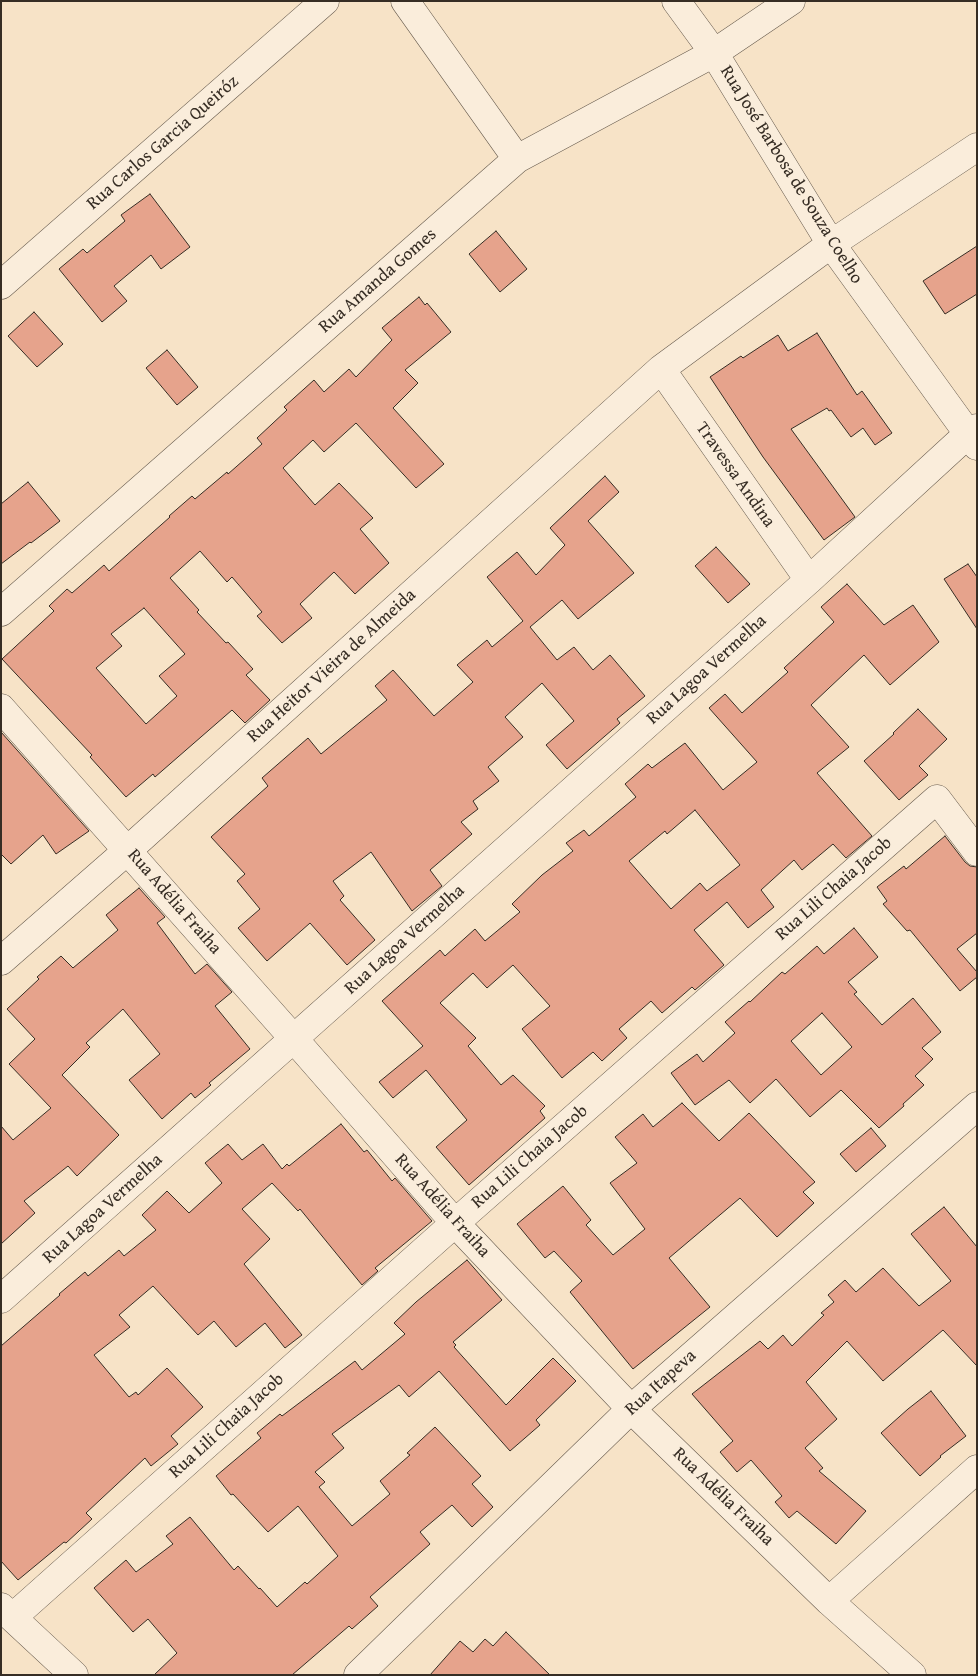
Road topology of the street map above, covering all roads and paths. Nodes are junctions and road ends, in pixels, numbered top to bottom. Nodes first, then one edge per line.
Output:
1 (324, 1) edge
2 (405, 1) edge
3 (676, 1) edge
4 (791, 1) edge
5 (714, 53) junction
6 (977, 147) edge
7 (517, 158) junction
8 (831, 244) junction
9 (1, 284) edge
10 (661, 369) junction
11 (974, 436) edge
12 (809, 580) junction
13 (1, 612) edge
14 (1, 708) edge
15 (128, 850) junction
16 (977, 852) edge
17 (1, 961) edge
18 (294, 1039) junction
19 (977, 1106) edge
20 (455, 1223) junction
21 (1, 1299) edge
22 (631, 1409) junction
23 (977, 1469) edge
24 (829, 1601) junction
25 (7, 1612) edge
26 (74, 1675) edge
27 (358, 1675) edge
28 (912, 1675) edge

1 - 9 street, Rua Carlos Garcia Queiróz
2 - 7 street
3 - 5 street, Rua José Barbosa de Souza Coelho
4 - 5 street, Rua Amanda Gomes
5 - 7 street, Rua Amanda Gomes
5 - 8 street, Rua José Barbosa de Souza Coelho
6 - 8 street, Rua Heitor Vieira de Almeida
7 - 13 street, Rua Amanda Gomes
8 - 10 street, Rua Heitor Vieira de Almeida
8 - 11 street, Rua José Barbosa de Souza Coelho
10 - 12 street, Travessa Andina
10 - 15 street, Rua Heitor Vieira de Almeida
11 - 12 street, Rua Lagoa Vermelha
12 - 18 street, Rua Lagoa Vermelha
14 - 15 street, Rua Adélia Fraiha
15 - 17 street, Rua Heitor Vieira de Almeida
15 - 18 street, Rua Adélia Fraiha
16 - 20 street, Rua Lili Chaia Jacob
18 - 20 street, Rua Adélia Fraiha
18 - 21 street, Rua Lagoa Vermelha
19 - 22 street, Rua Itapeva
20 - 22 street, Rua Adélia Fraiha
20 - 25 street, Rua Lili Chaia Jacob
22 - 24 street, Rua Adélia Fraiha
22 - 27 street, Rua Itapeva
23 - 24 street
24 - 28 street, Rua Adélia Fraiha
25 - 26 street

